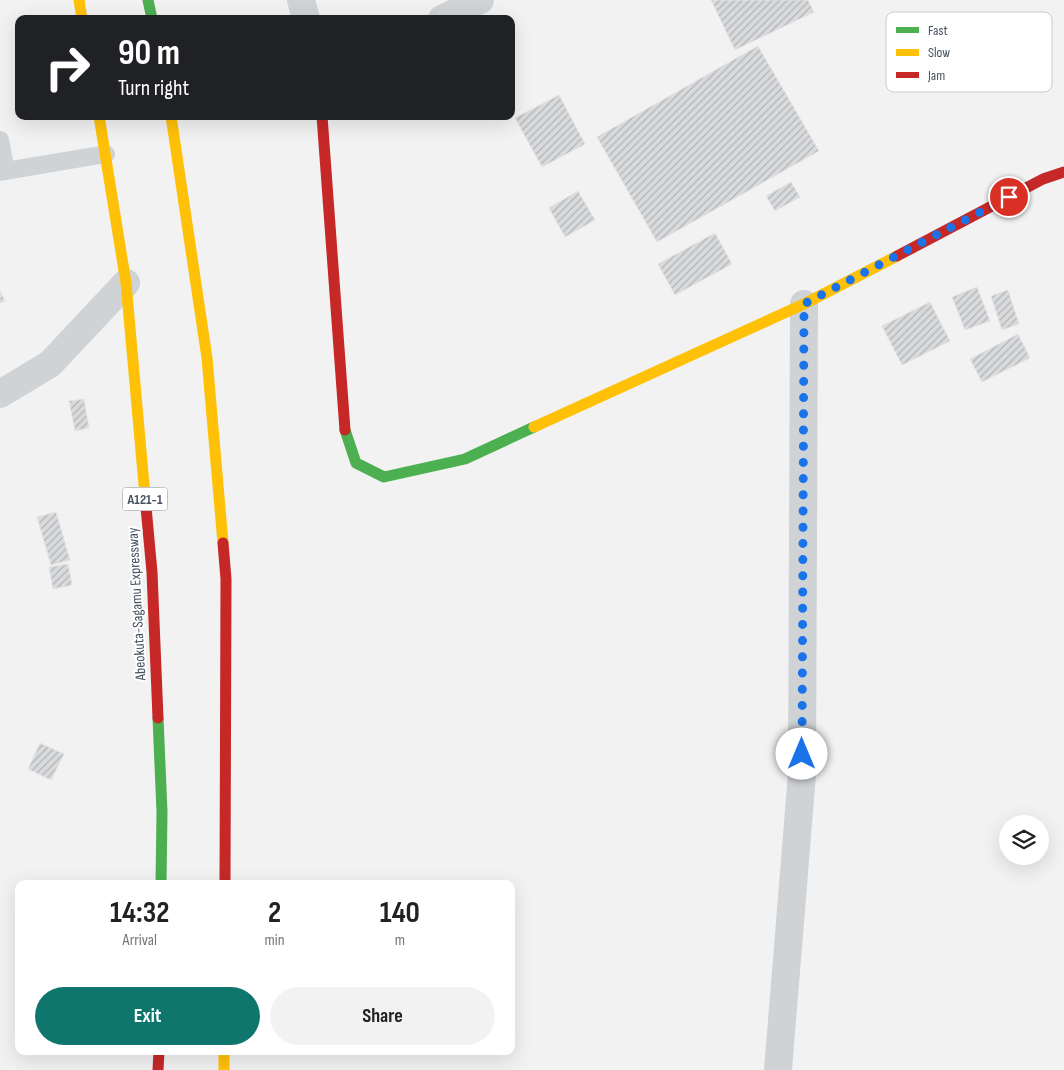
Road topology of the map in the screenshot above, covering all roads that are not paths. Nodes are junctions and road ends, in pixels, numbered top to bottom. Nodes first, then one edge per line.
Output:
1 (79, 0) edge
2 (148, 0) edge
3 (302, 0) edge
4 (480, 0) edge
5 (81, 15) edge
6 (151, 15) edge
7 (305, 15) edge
8 (450, 15) edge
9 (100, 120) edge
10 (176, 120) edge
11 (322, 120) edge
12 (0, 140) edge
13 (106, 154) junction
14 (3, 171) edge
15 (1064, 172) edge
16 (126, 283) junction
17 (804, 304) junction
18 (0, 394) edge
19 (161, 880) edge
20 (225, 880) edge
21 (159, 1055) edge
22 (224, 1055) edge
23 (158, 1070) edge
24 (224, 1070) edge
25 (778, 1070) edge

1 - 5 main road
2 - 6 main road
3 - 7 street
4 - 8 street
9 - 13 main road, Abeokuta-Sagamu Expressway / A121-1
10 - 20 main road
11 - 17 main road
12 - 14 lane
13 - 14 lane
13 - 16 main road, Abeokuta-Sagamu Expressway / A121-1
15 - 17 main road
16 - 18 street
16 - 19 main road, Abeokuta-Sagamu Expressway / A121-1
17 - 25 street
21 - 23 main road
22 - 24 main road

